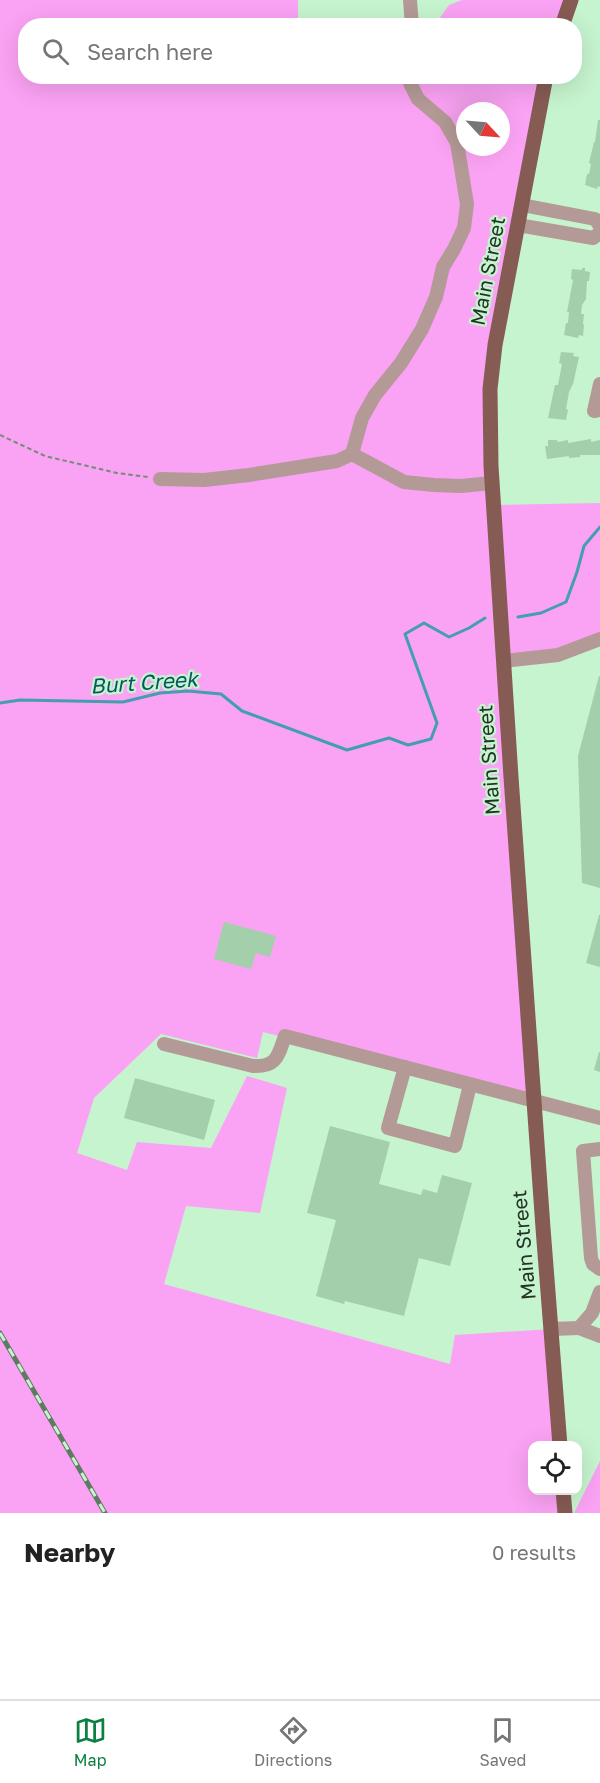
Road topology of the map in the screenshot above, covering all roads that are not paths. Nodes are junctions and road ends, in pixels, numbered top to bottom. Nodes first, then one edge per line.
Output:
1 (410, 0) edge
2 (571, 0) edge
3 (411, 18) edge
4 (565, 18) edge
5 (410, 84) edge
6 (545, 84) edge
7 (522, 205) junction
8 (518, 225) junction
9 (600, 226) edge
10 (600, 233) edge
11 (600, 384) edge
12 (600, 410) edge
13 (352, 454) junction
14 (160, 479) road end
15 (492, 483) junction
16 (600, 639) edge
17 (504, 661) junction
18 (164, 1044) dead end
19 (405, 1067) junction
20 (470, 1085) junction
21 (534, 1101) junction
22 (600, 1118) edge
23 (600, 1149) edge
24 (600, 1269) edge
25 (600, 1292) edge
26 (579, 1328) junction
27 (552, 1329) junction
28 (600, 1336) edge
29 (560, 1441) edge
30 (563, 1495) edge
31 (565, 1513) edge

1 - 3 street
2 - 4 main road
5 - 13 street
6 - 7 main road, Main Street
7 - 8 main road, Main Street
7 - 9 street
8 - 10 street
8 - 15 main road, Main Street
11 - 12 street
13 - 14 street
13 - 15 street
15 - 17 main road, Main Street
16 - 17 street
17 - 21 main road, Main Street
18 - 19 street
19 - 20 street
19 - 20 street
20 - 21 street
21 - 22 street
21 - 27 main road, Main Street
23 - 24 street
25 - 26 street
26 - 27 street
26 - 28 street
27 - 29 main road, Main Street
30 - 31 main road

